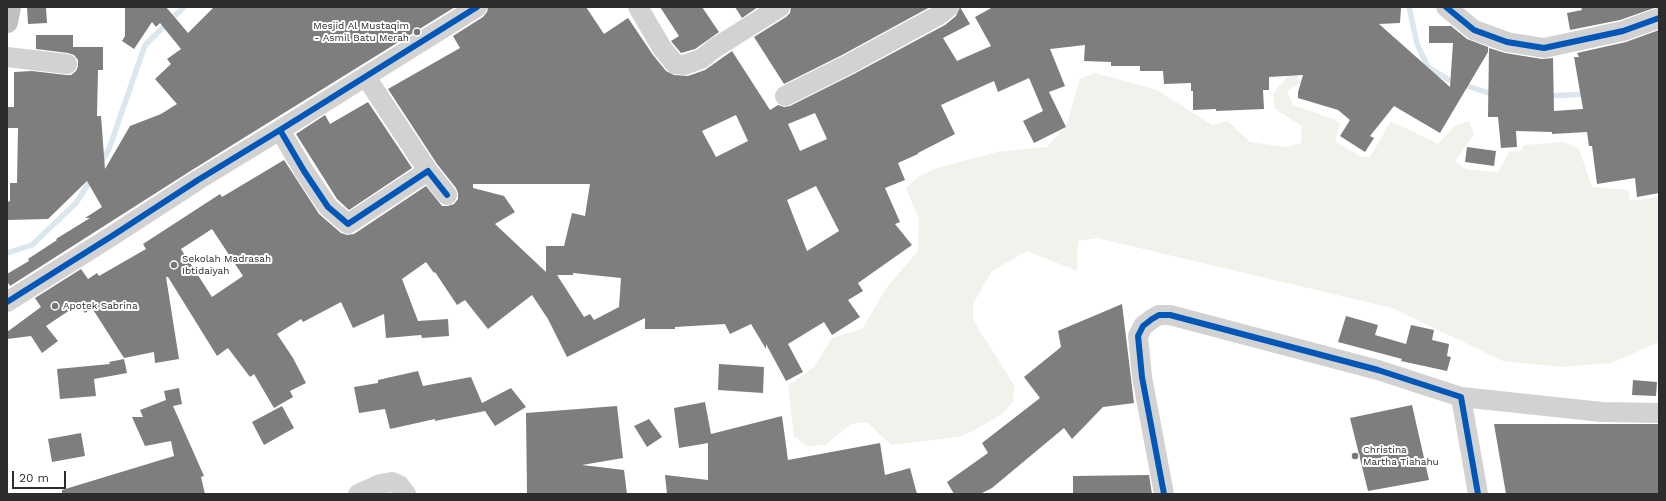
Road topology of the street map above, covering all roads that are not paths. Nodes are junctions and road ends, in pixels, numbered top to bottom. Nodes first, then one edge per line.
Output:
1 (10, 7) edge
2 (477, 7) edge
3 (638, 7) edge
4 (780, 7) edge
5 (948, 7) edge
6 (1446, 7) edge
7 (1659, 18) edge
8 (7, 22) edge
9 (7, 57) edge
10 (67, 64) dead end
11 (366, 77) junction
12 (786, 96) dead end
13 (280, 130) junction
14 (428, 170) junction
15 (447, 195) dead end
16 (7, 302) edge
17 (1462, 397) junction
18 (1659, 413) edge
19 (358, 494) edge
20 (406, 494) edge
21 (1164, 494) edge
22 (1478, 494) edge

1 - 8 highway
2 - 11 street
3 - 4 street
5 - 12 street
6 - 7 street
9 - 10 street
11 - 13 street
11 - 14 street
13 - 14 street
13 - 16 street
14 - 15 street
17 - 18 street
17 - 21 street
17 - 22 street
19 - 20 street

